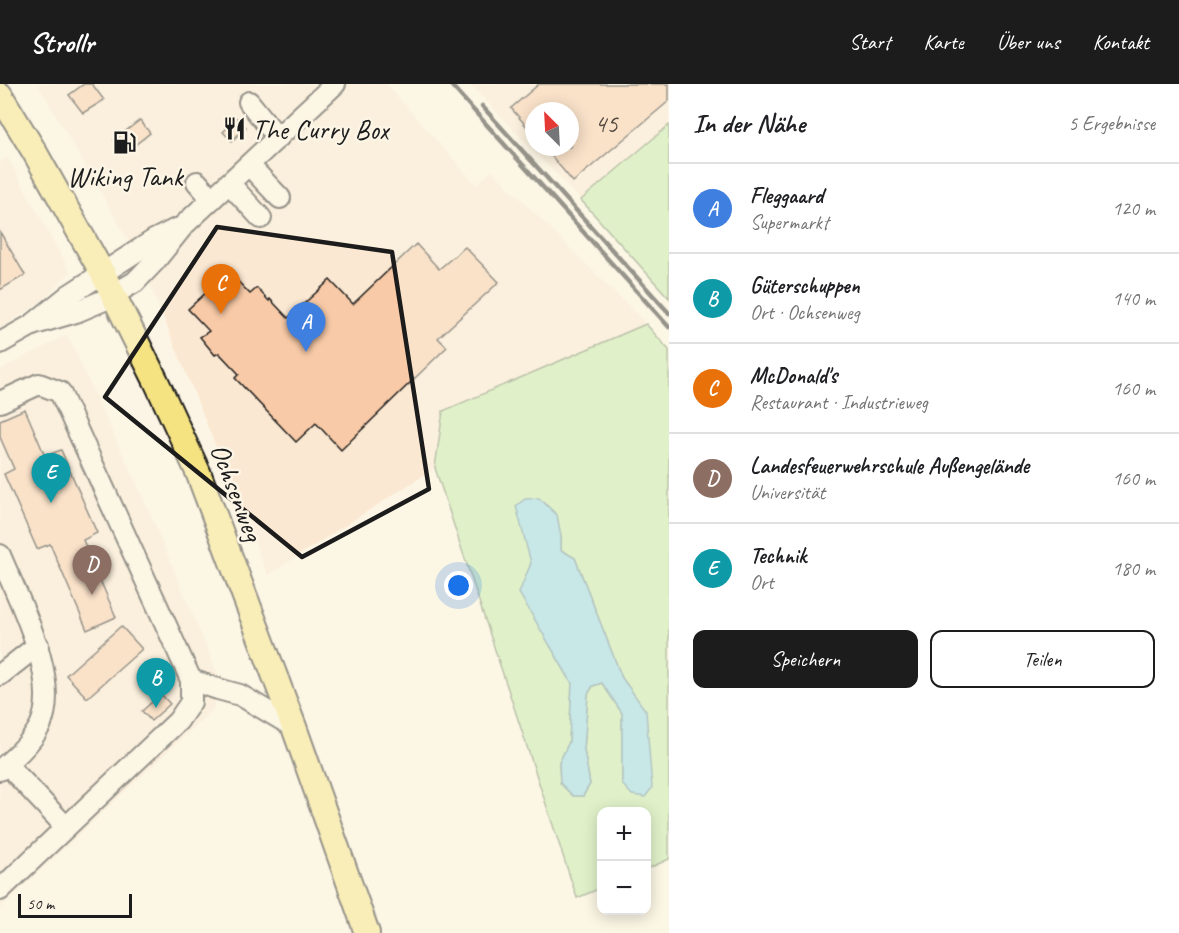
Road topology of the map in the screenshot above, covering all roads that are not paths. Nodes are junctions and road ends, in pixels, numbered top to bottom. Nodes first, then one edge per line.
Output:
1 (335, 84) edge
2 (0, 95) edge
3 (249, 102) dead end
4 (278, 138) junction
5 (249, 165) junction
6 (196, 182) dead end
7 (229, 183) junction
8 (280, 198) dead end
9 (212, 199) junction
10 (261, 218) dead end
11 (108, 284) junction
12 (0, 343) edge
13 (0, 402) edge
14 (0, 555) edge
15 (38, 645) junction
16 (0, 675) edge
17 (191, 680) junction
18 (294, 727) junction
19 (5, 765) edge
20 (66, 827) junction
21 (1, 888) edge
22 (367, 933) edge

1 - 4 street
2 - 11 main road, Ochsenweg
3 - 4 street
4 - 5 street
5 - 7 street
5 - 8 street
6 - 9 street
7 - 9 street
7 - 10 street
9 - 11 street
11 - 12 street
11 - 18 main road, Ochsenweg
13 - 17 street
14 - 15 street
15 - 16 street
15 - 19 street
17 - 18 street
17 - 20 street
18 - 22 main road, Ochsenweg
19 - 20 street
20 - 21 street

